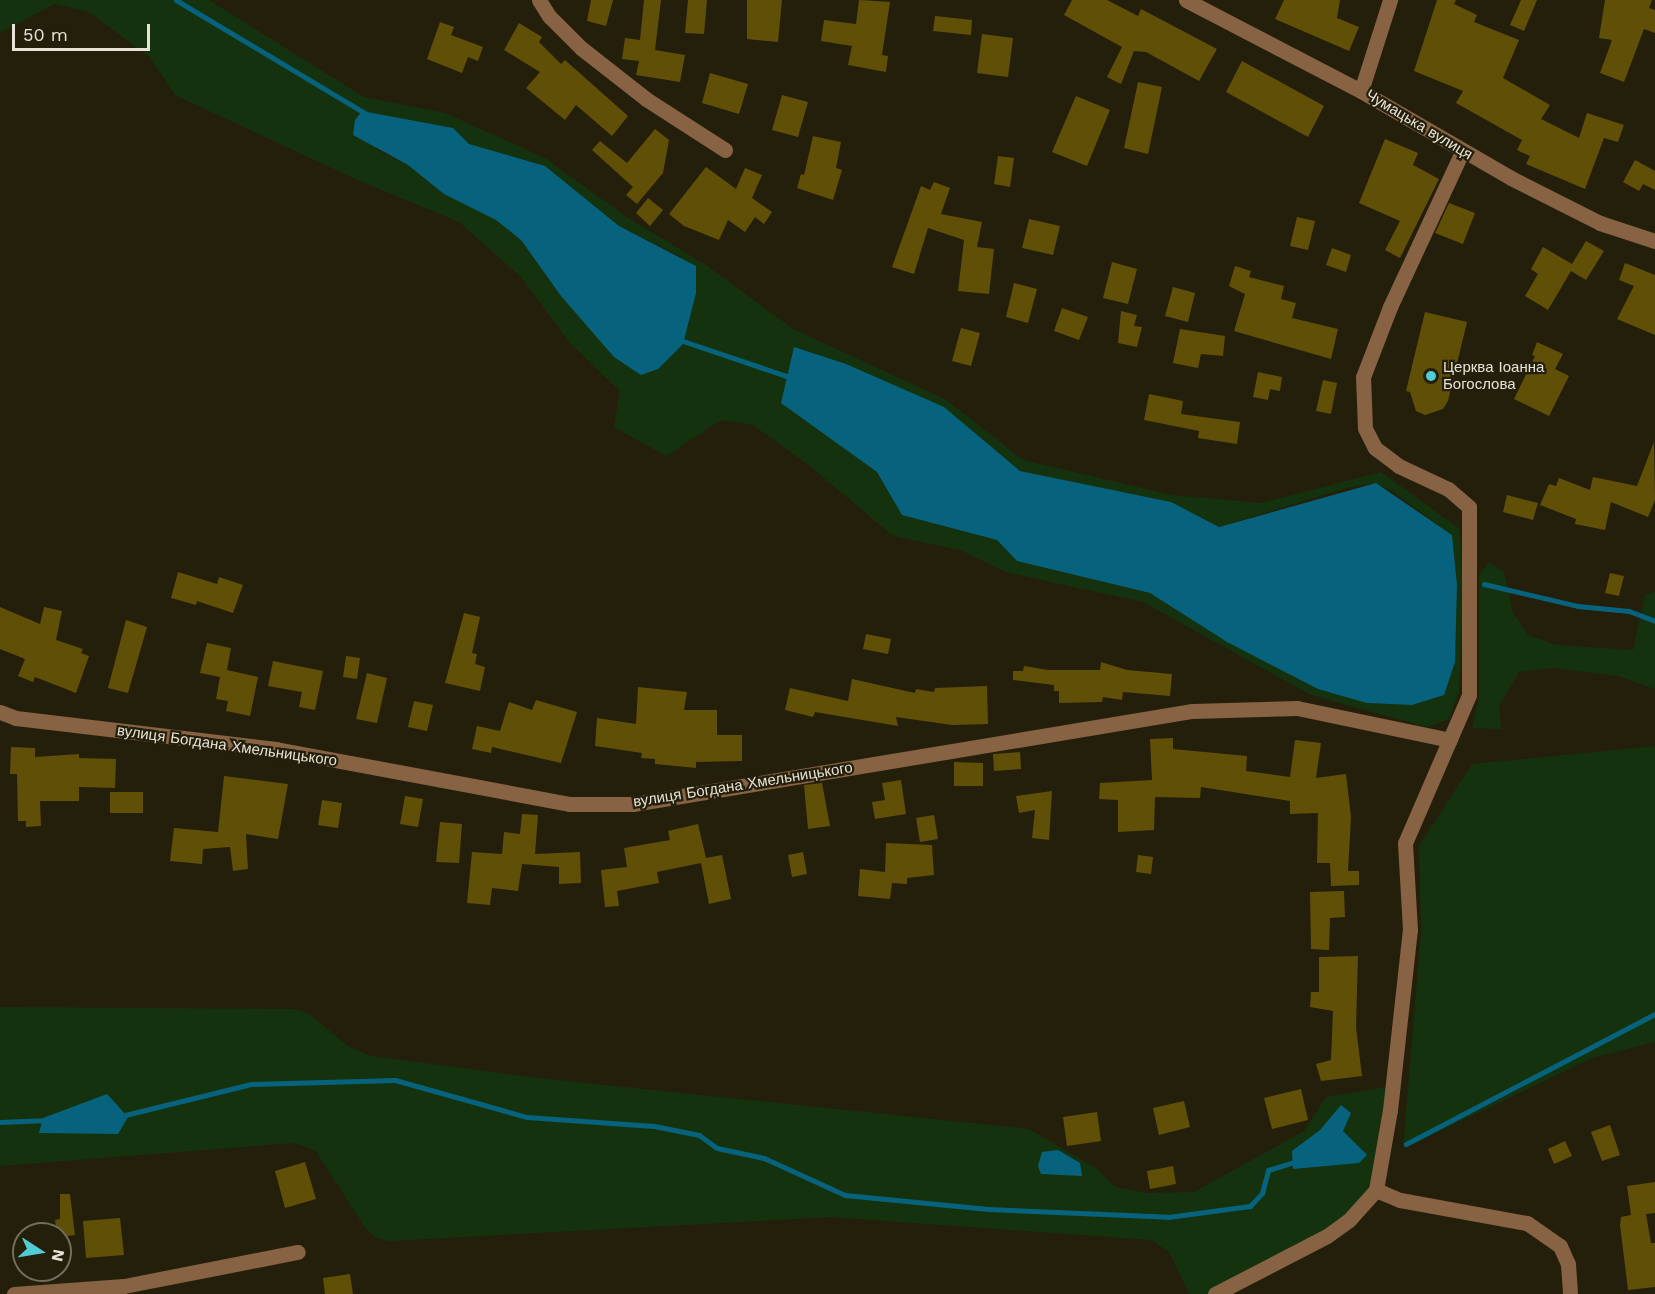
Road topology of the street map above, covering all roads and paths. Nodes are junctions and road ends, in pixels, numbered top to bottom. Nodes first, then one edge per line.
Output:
1 (539, 0) edge
2 (1186, 0) edge
3 (1390, 0) edge
4 (1361, 91) junction
5 (725, 150) dead end
6 (1462, 152) junction
7 (1655, 241) edge
8 (0, 712) edge
9 (1450, 740) junction
10 (1376, 1190) junction
11 (298, 1252) dead end
12 (14, 1294) edge
13 (1215, 1294) edge
14 (1570, 1294) edge

1 - 5 street
2 - 4 street, Чумацька вулиця
3 - 4 street
4 - 6 street, Чумацька вулиця
6 - 7 street, Чумацька вулиця
6 - 9 street
8 - 9 street, вулиця Богдана Хмельницького
9 - 10 street
10 - 13 street
10 - 14 street
11 - 12 street

